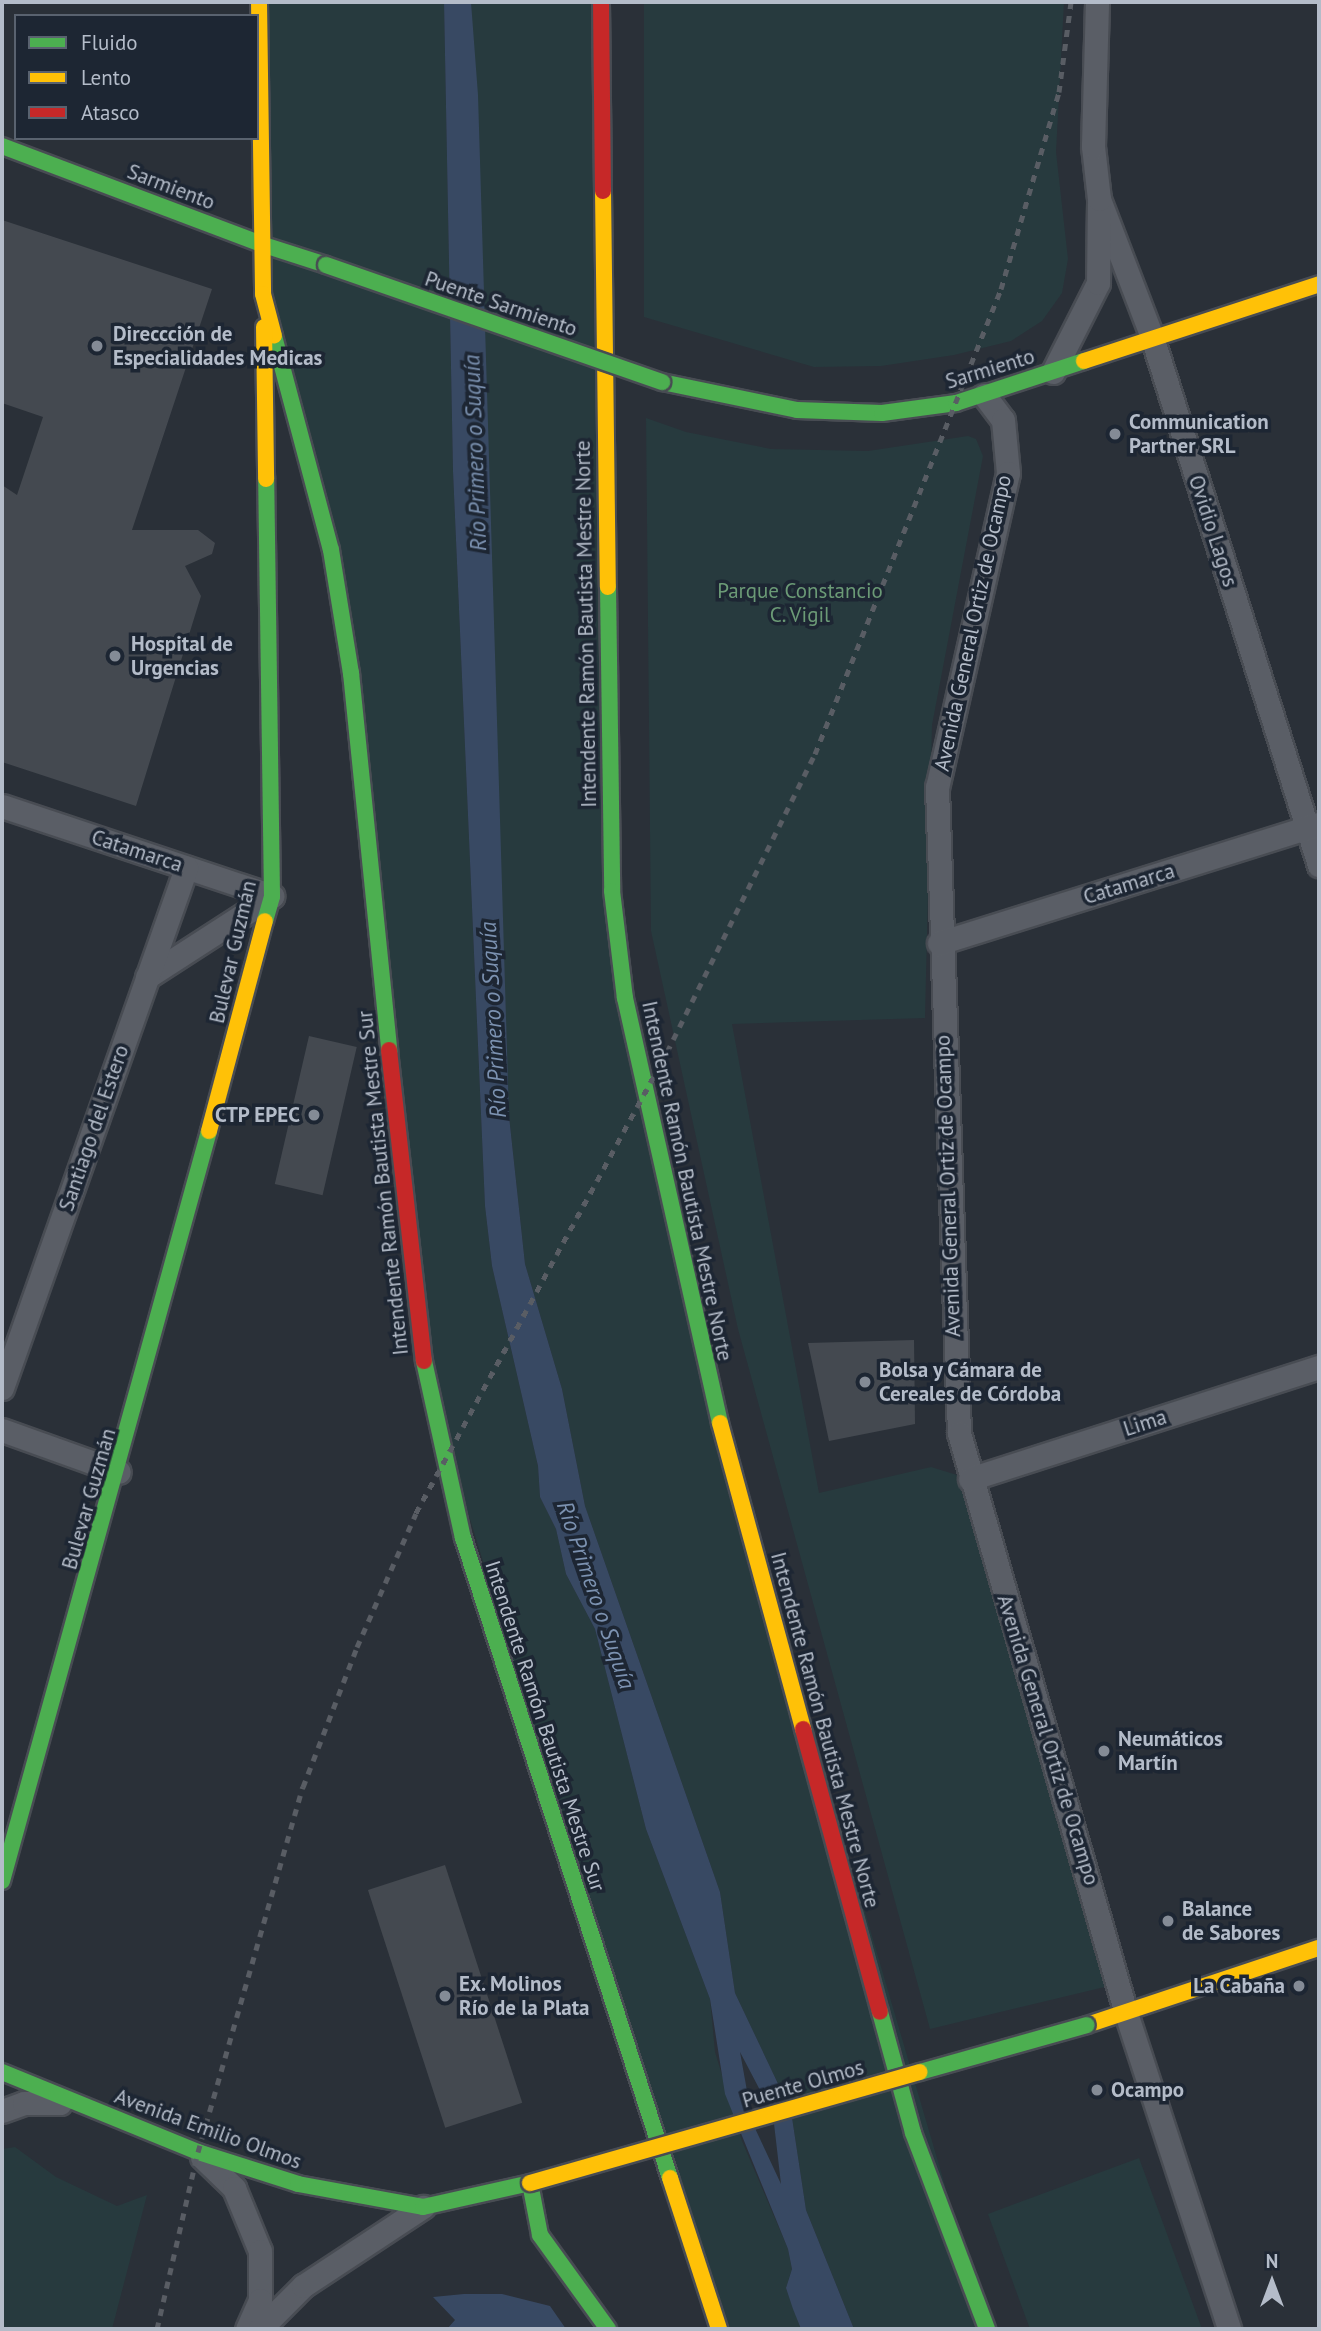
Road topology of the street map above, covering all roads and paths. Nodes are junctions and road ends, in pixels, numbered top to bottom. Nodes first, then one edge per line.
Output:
1 (259, 2) edge
2 (601, 2) edge
3 (1097, 2) edge
4 (2, 146) edge
5 (1099, 199) junction
6 (264, 245) junction
7 (326, 265) joint
8 (1319, 284) edge
9 (263, 294) junction
10 (1153, 340) junction
11 (1053, 372) junction
12 (662, 382) joint
13 (984, 395) junction
14 (2, 806) edge
15 (1313, 826) edge
16 (1319, 865) edge
17 (186, 868) junction
18 (272, 896) junction
19 (939, 943) junction
20 (147, 977) junction
21 (1319, 1367) edge
22 (2, 1388) edge
23 (2, 1430) edge
24 (119, 1472) junction
25 (970, 1479) junction
26 (2, 1881) edge
27 (1319, 1948) edge
28 (1113, 1963) junction
29 (1126, 2013) junction
30 (1087, 2025) junction
31 (1137, 2048) junction
32 (2, 2072) edge
33 (76, 2103) junction
34 (2, 2111) edge
35 (198, 2152) junction
36 (530, 2183) junction
37 (423, 2207) junction
38 (247, 2329) edge
39 (260, 2329) edge
40 (608, 2329) edge
41 (719, 2329) edge
42 (987, 2329) edge
43 (1229, 2329) edge

1 - 6 main road, Bulevar Guzmán
2 - 42 main road, Intendente Ramón Bautista Mestre Norte
3 - 5 street, Ovidio Lagos
4 - 6 main road, Sarmiento
5 - 10 street, Ovidio Lagos
5 - 11 street, Ovidio Lagos
6 - 7 main road, Sarmiento
6 - 9 main road, Bulevar Guzmán
7 - 12 main road, Puente Sarmiento, bridge
8 - 10 main road, Sarmiento
9 - 18 main road, Bulevar Guzmán
9 - 41 main road, Intendente Ramón Bautista Mestre Sur
10 - 11 main road, Sarmiento
10 - 15 street, Ovidio Lagos
11 - 13 main road, Sarmiento
12 - 13 main road, Sarmiento
13 - 19 street, Avenida General Ortiz de Ocampo
14 - 17 street, Catamarca
15 - 16 street, Ovidio Lagos
15 - 19 street, Catamarca
17 - 18 street, Catamarca
17 - 20 street, Santiago del Estero
18 - 20 street
18 - 24 main road, Bulevar Guzmán
19 - 25 street, Avenida General Ortiz de Ocampo
20 - 22 street, Santiago del Estero
21 - 25 street, Lima
23 - 24 street
24 - 26 main road, Bulevar Guzmán
25 - 28 street, Avenida General Ortiz de Ocampo
27 - 29 main road, Puente Olmos
28 - 29 street, Avenida General Ortiz de Ocampo
28 - 30 street
29 - 30 main road, Puente Olmos
29 - 31 street, Avenida General Ortiz de Ocampo
30 - 31 street
30 - 36 main road, Puente Olmos, bridge
31 - 43 street, Avenida General Ortiz de Ocampo
32 - 33 main road, Avenida Emilio Olmos
33 - 34 street
33 - 35 main road, Avenida Emilio Olmos
35 - 37 main road, Avenida Emilio Olmos
35 - 38 street
36 - 37 main road, Avenida Emilio Olmos
36 - 40 main road
37 - 39 street

